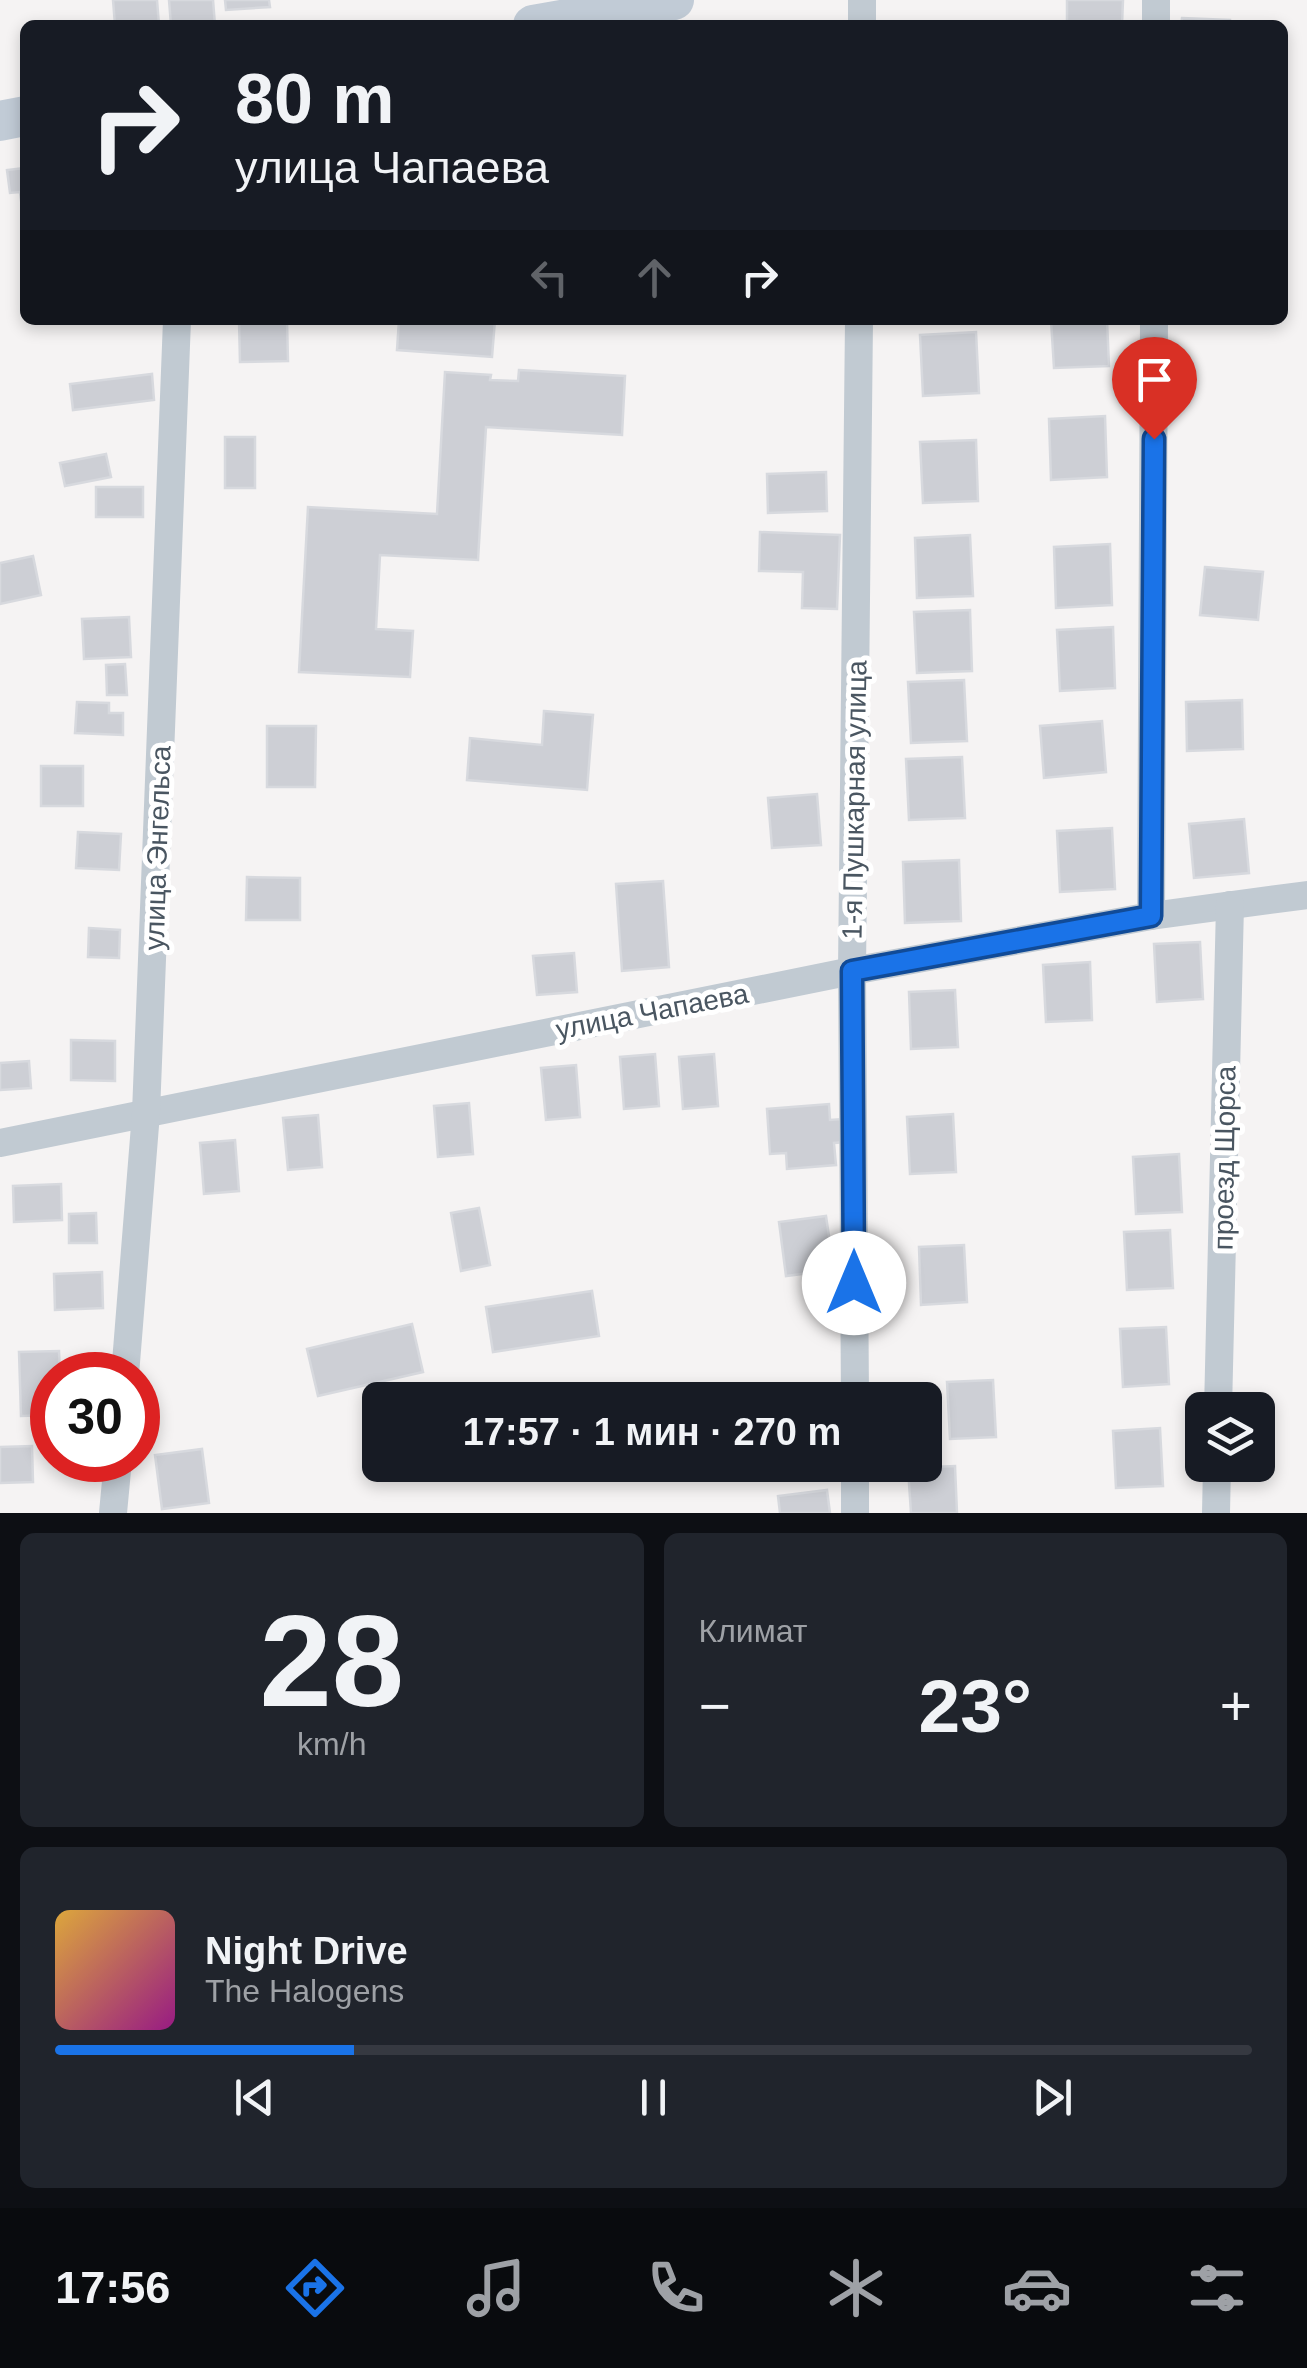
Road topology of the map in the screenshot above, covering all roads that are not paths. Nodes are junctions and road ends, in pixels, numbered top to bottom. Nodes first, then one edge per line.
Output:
1 (674, 0) edge
2 (561, 20) edge
3 (177, 325) edge
4 (859, 325) edge
5 (1154, 325) edge
6 (1307, 894) edge
7 (1230, 905) junction
8 (1151, 916) junction
9 (852, 971) junction
10 (146, 1113) junction
11 (0, 1143) edge
12 (127, 1352) edge
13 (855, 1382) edge
14 (1218, 1392) edge
15 (116, 1482) edge
16 (855, 1482) edge
17 (1217, 1482) edge
18 (113, 1513) edge
19 (856, 1513) edge
20 (1216, 1513) edge

1 - 2 main road
3 - 10 street, улица Энгельса
4 - 9 street, 1-я Пушкарная улица
5 - 8 street
6 - 7 street, улица Чапаева
7 - 8 street, улица Чапаева
7 - 14 street, проезд Щорса
8 - 9 street, улица Чапаева
9 - 10 street, улица Чапаева
9 - 13 street, 1-я Пушкарная улица
10 - 11 street, улица Чапаева
10 - 12 street, улица Энгельса
15 - 18 street
16 - 19 street
17 - 20 street

